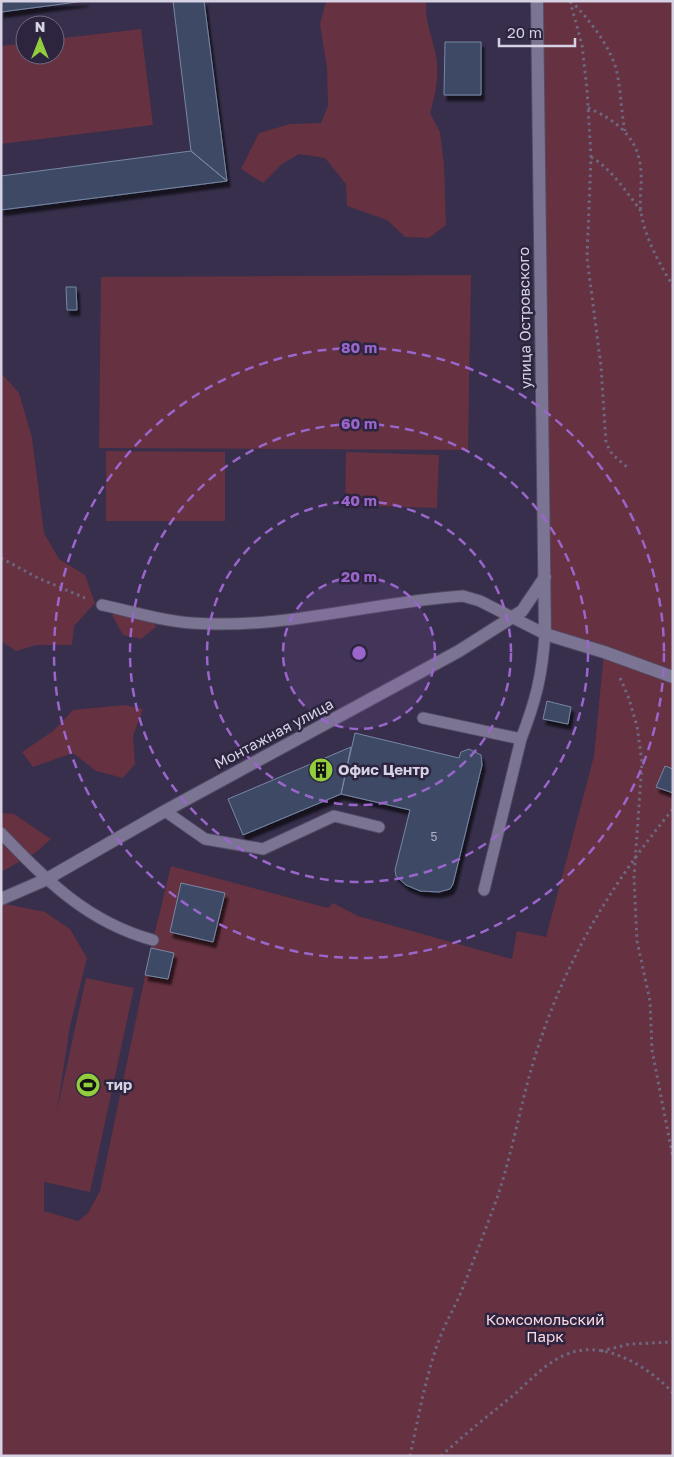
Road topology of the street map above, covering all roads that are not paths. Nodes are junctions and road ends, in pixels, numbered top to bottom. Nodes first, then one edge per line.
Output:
1 (537, 1) edge
2 (545, 577) junction
3 (102, 605) road end
4 (512, 618) junction
5 (545, 634) junction
6 (673, 677) edge
7 (423, 718) dead end
8 (521, 739) junction
9 (165, 810) junction
10 (379, 827) dead end
11 (1, 832) edge
12 (45, 880) junction
13 (484, 890) dead end
14 (1, 900) edge
15 (152, 940) dead end

1 - 2 street, улица Островского
2 - 4 street, Монтажная улица
2 - 5 street, улица Островского
3 - 4 lane
4 - 5 lane
4 - 9 street, Монтажная улица
5 - 6 street
5 - 8 lane
7 - 8 lane
8 - 13 lane
9 - 10 lane
9 - 12 street, Монтажная улица
11 - 12 lane
12 - 14 street, Монтажная улица
12 - 15 lane

